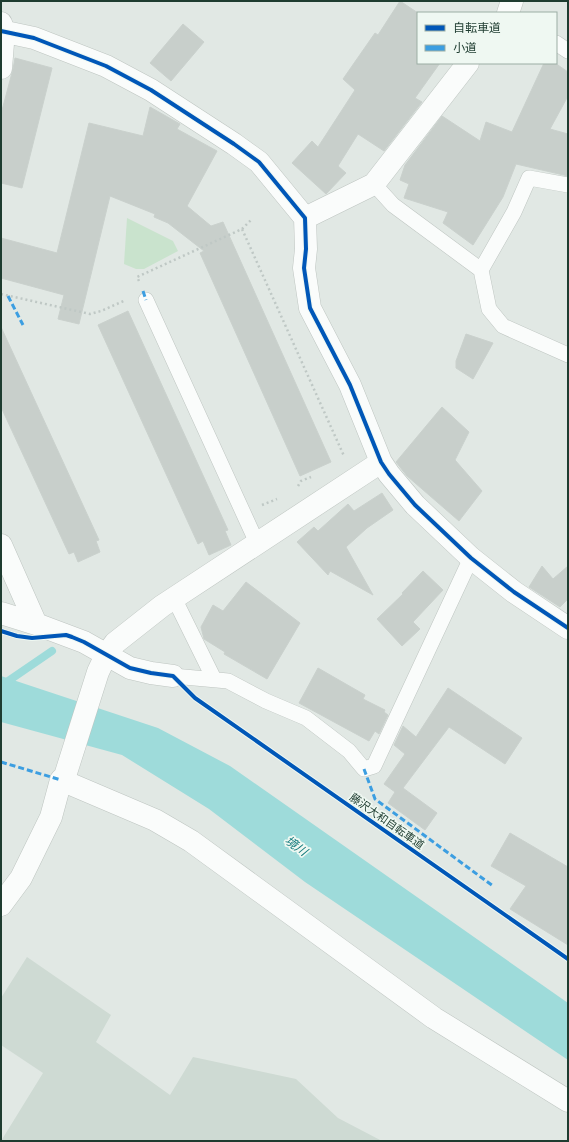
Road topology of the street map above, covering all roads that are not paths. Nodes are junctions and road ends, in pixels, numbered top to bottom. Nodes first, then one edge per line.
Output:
1 (2, 28) edge
2 (557, 44) edge
3 (568, 51) edge
4 (467, 64) edge
5 (1, 68) edge
6 (374, 184) junction
7 (568, 185) edge
8 (305, 218) junction
9 (481, 270) junction
10 (146, 300) dead end
11 (568, 355) edge
12 (381, 462) junction
13 (257, 543) junction
14 (1, 545) edge
15 (471, 558) junction
16 (174, 598) junction
17 (1, 612) edge
18 (36, 624) junction
19 (568, 628) edge
20 (102, 663) junction
21 (173, 676) joint
22 (214, 679) junction
23 (63, 778) junction
24 (1, 905) edge
25 (568, 1101) edge

1 - 5 street
1 - 8 street
2 - 3 lane
4 - 6 street
6 - 8 street
6 - 9 lane
7 - 9 lane
8 - 12 street
9 - 11 lane
10 - 13 lane
12 - 13 street
12 - 15 street
13 - 16 street
14 - 18 street
15 - 19 street
15 - 22 lane
16 - 20 street
16 - 22 lane
17 - 18 street
18 - 20 street
20 - 21 street
20 - 23 street
21 - 22 lane
23 - 24 street
23 - 25 street

